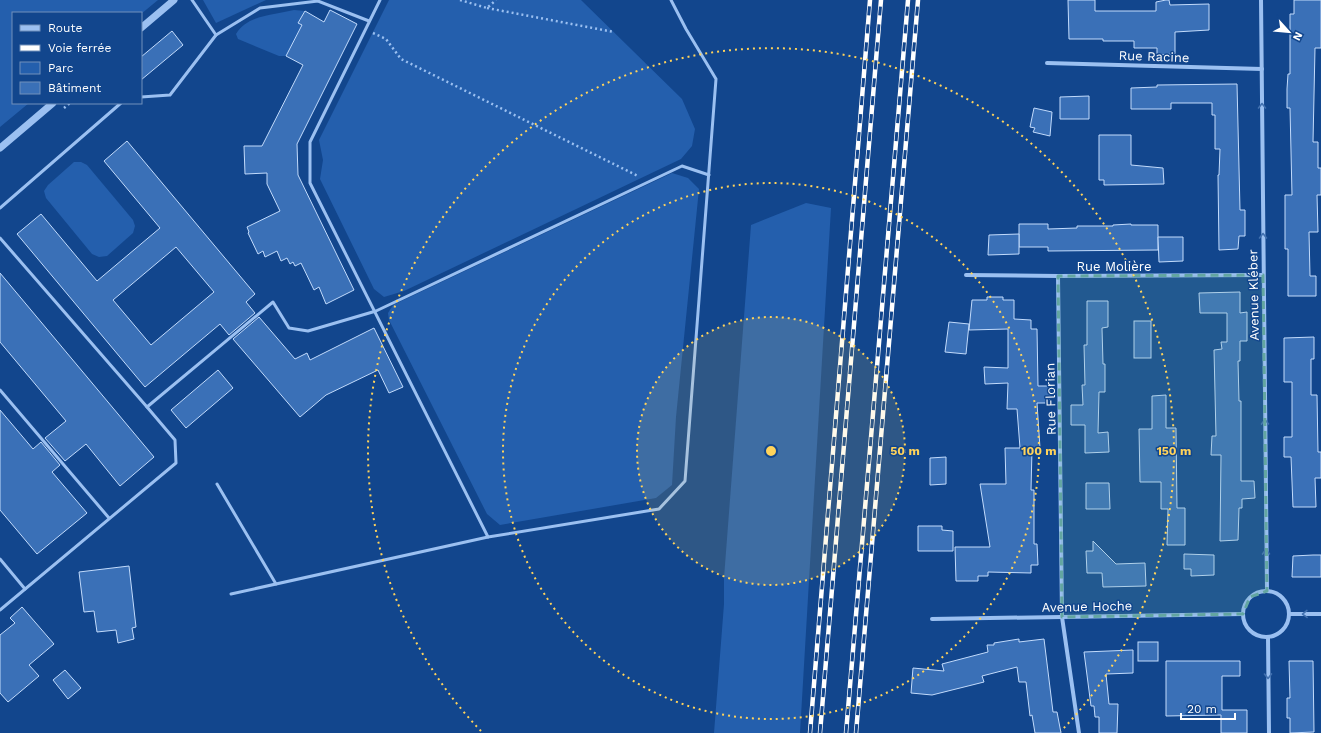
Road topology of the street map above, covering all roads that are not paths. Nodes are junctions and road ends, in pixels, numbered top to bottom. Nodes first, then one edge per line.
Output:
1 (174, 0) edge
2 (192, 0) edge
3 (380, 0) edge
4 (671, 0) edge
5 (1260, 0) edge
6 (369, 21) junction
7 (142, 27) edge
8 (216, 35) junction
9 (1047, 63) dead end
10 (1262, 69) junction
11 (142, 97) edge
12 (52, 104) edge
13 (120, 104) edge
14 (0, 148) edge
15 (709, 175) junction
16 (0, 208) edge
17 (0, 238) edge
18 (966, 275) dead end
19 (1263, 275) junction
20 (1058, 276) junction
21 (376, 311) junction
22 (0, 390) edge
23 (148, 408) junction
24 (217, 484) dead end
25 (109, 518) junction
26 (488, 537) junction
27 (0, 559) edge
28 (276, 584) junction
29 (25, 589) junction
30 (1267, 591) junction
31 (231, 594) dead end
32 (0, 610) edge
33 (1243, 614) junction
34 (1289, 614) junction
35 (1321, 614) edge
36 (1062, 616) junction
37 (932, 619) dead end
38 (1268, 637) junction
39 (1079, 733) edge
40 (1269, 733) edge

1 - 7 street
2 - 8 lane
3 - 6 lane
4 - 15 lane
5 - 10 street, Avenue Kléber
6 - 8 lane
6 - 21 lane
8 - 11 lane
9 - 10 street, Rue Racine
19 -> 10 street, Avenue Kléber
12 - 14 street
13 - 16 lane
15 - 21 lane
15 - 26 lane
17 - 23 lane
18 - 20 street, Rue Molière
19 - 20 street, Rue Molière
30 -> 19 street, Avenue Kléber
20 - 36 street, Rue Florian
21 - 23 lane
21 - 26 lane
22 - 25 lane
23 - 25 lane
24 - 28 lane
25 - 29 lane
26 - 28 lane
27 - 29 lane
28 - 31 lane
29 - 32 lane
30 - 33 street
30 - 34 street
33 - 36 street, Avenue Hoche
33 - 38 street
35 -> 34 street
34 - 38 street
36 - 37 street, Avenue Hoche
36 - 39 street, Rue Florian
38 -> 40 street

